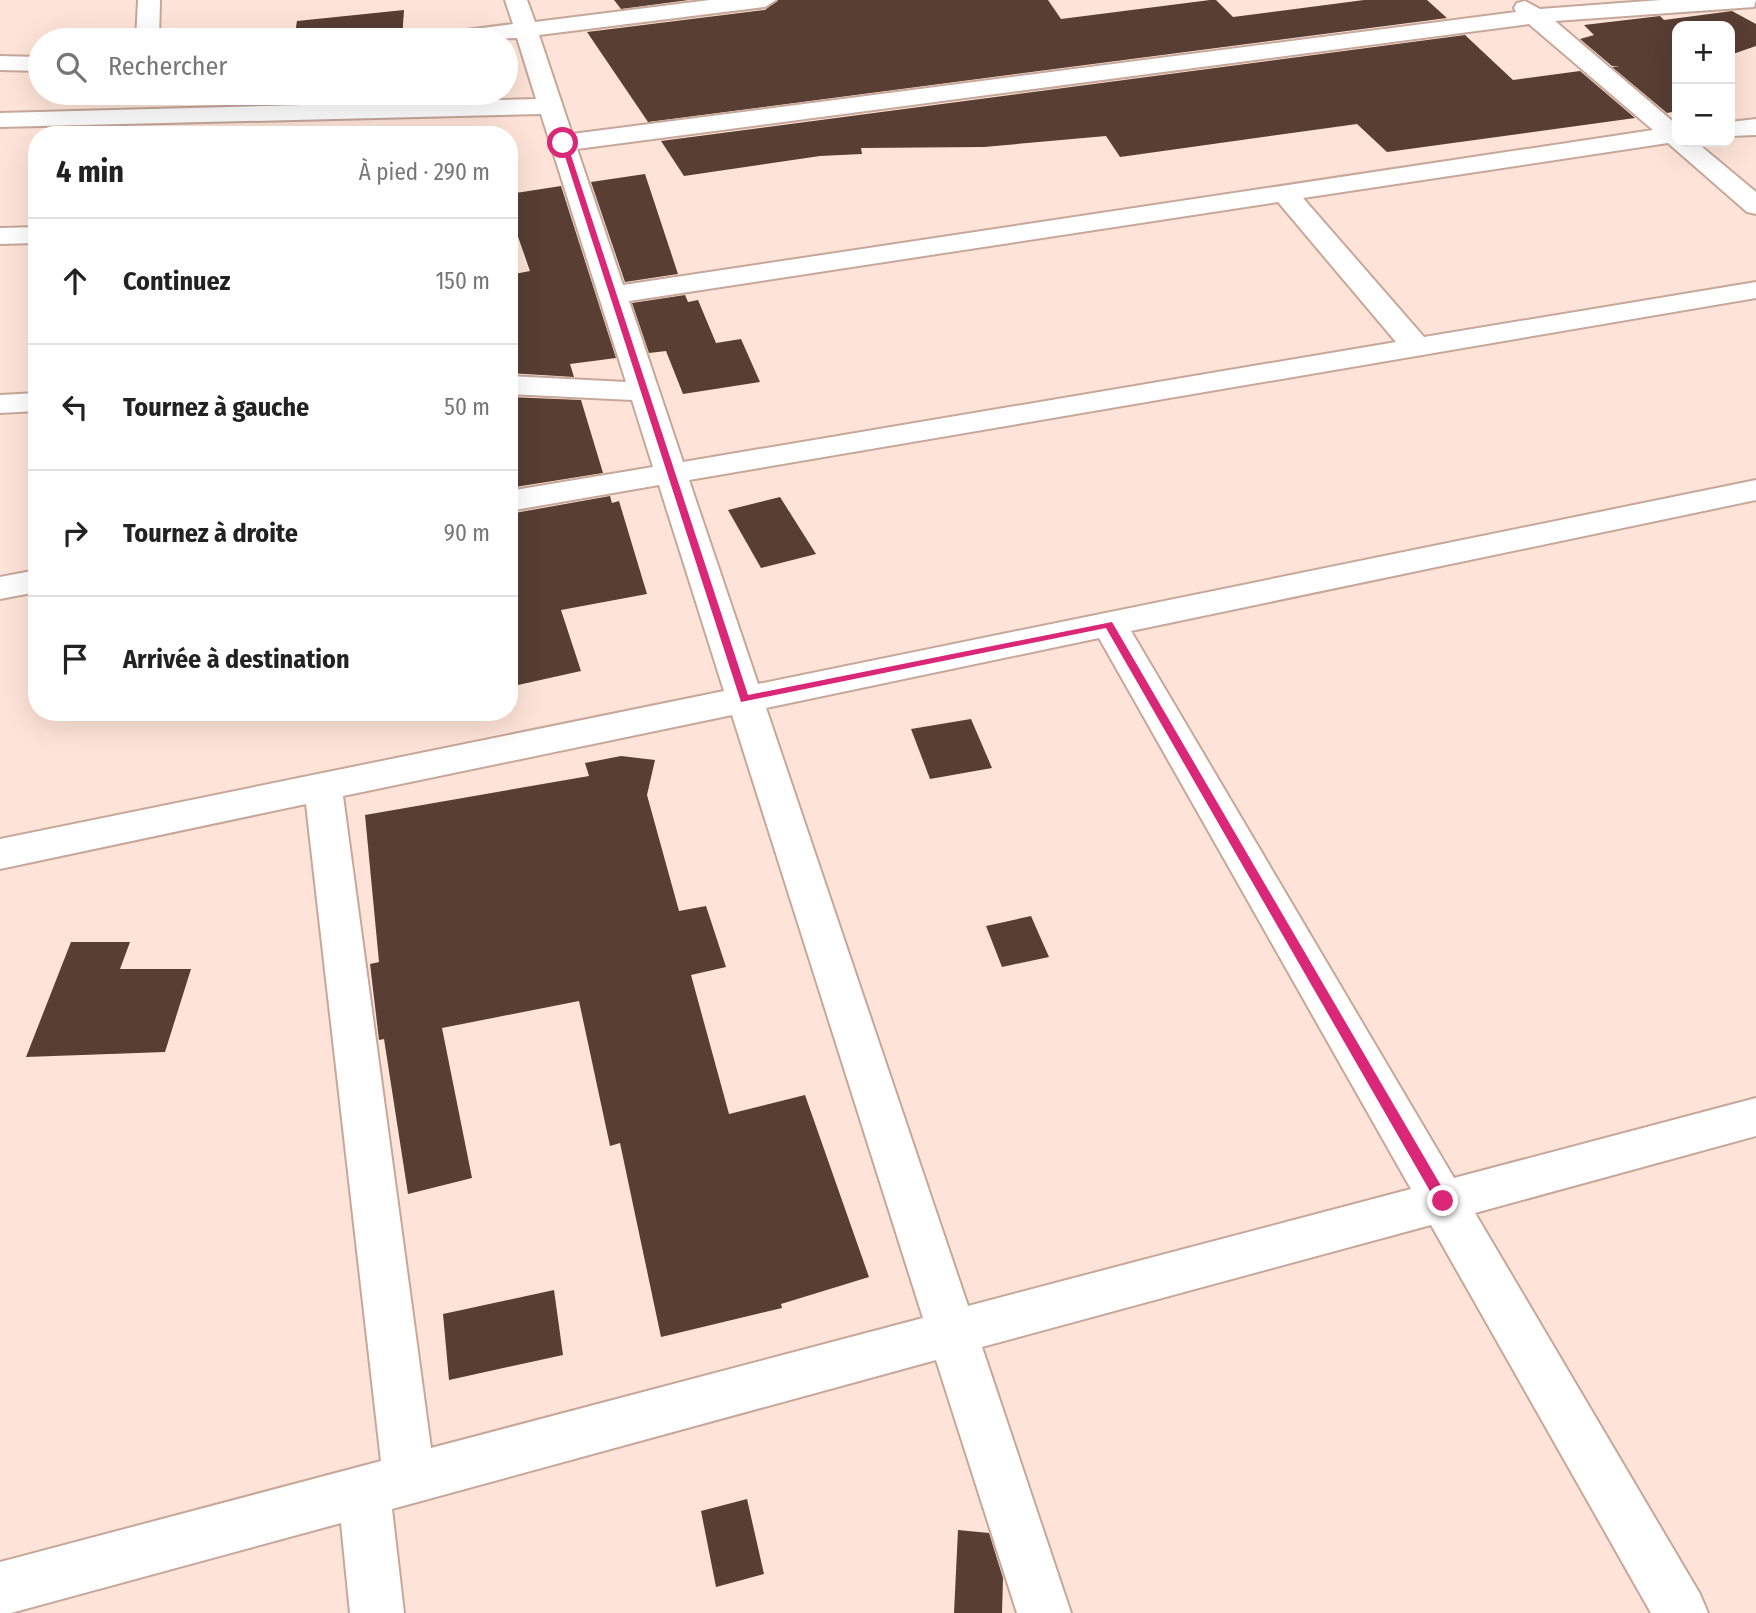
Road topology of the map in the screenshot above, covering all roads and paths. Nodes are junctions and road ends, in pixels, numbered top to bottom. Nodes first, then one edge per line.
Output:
1 (149, 0) edge
2 (765, 0) edge
3 (1516, 0) edge
4 (1754, 0) edge
5 (521, 15) edge
6 (1535, 16) junction
7 (148, 28) edge
8 (480, 28) edge
9 (0, 63) edge
10 (28, 64) edge
11 (124, 105) edge
12 (223, 105) edge
13 (551, 106) junction
14 (497, 108) junction
15 (0, 120) edge
16 (492, 126) edge
17 (1756, 127) edge
18 (1735, 129) edge
19 (1672, 133) edge
20 (1672, 138) edge
21 (563, 143) junction
22 (1688, 147) edge
23 (1284, 193) junction
24 (1756, 206) edge
25 (28, 235) edge
26 (0, 236) edge
27 (1756, 290) edge
28 (612, 295) junction
29 (1417, 348) junction
30 (518, 385) edge
31 (644, 392) junction
32 (28, 402) edge
33 (0, 404) edge
34 (671, 474) junction
35 (1756, 490) edge
36 (518, 500) edge
37 (28, 582) edge
38 (0, 587) edge
39 (1109, 624) junction
40 (744, 699) junction
41 (323, 787) junction
42 (0, 854) edge
43 (1756, 1117) edge
44 (1443, 1201) junction
45 (952, 1332) junction
46 (386, 1485) junction
47 (0, 1589) edge
48 (377, 1613) edge
49 (1044, 1613) edge
50 (1681, 1613) edge

1 - 7 street
2 - 5 street
3 - 6 street
4 - 6 street
5 - 8 street
5 - 13 street
6 - 19 street
6 - 21 street
9 - 10 street
11 - 15 street
12 - 14 street
13 - 14 street
13 - 21 street
14 - 16 street
17 - 18 street
20 - 23 street
21 - 28 street
22 - 24 street
23 - 28 street
23 - 29 street
25 - 26 street
27 - 29 street
28 - 31 street
29 - 34 street
30 - 31 street
31 - 34 street
32 - 33 street
34 - 36 street
34 - 40 street
35 - 39 street
37 - 38 street
39 - 40 street
39 - 44 street
40 - 41 street
40 - 45 street
41 - 42 street
41 - 46 street
43 - 44 street
44 - 45 street
44 - 50 street
45 - 46 street
45 - 49 street
46 - 47 street
46 - 48 street

